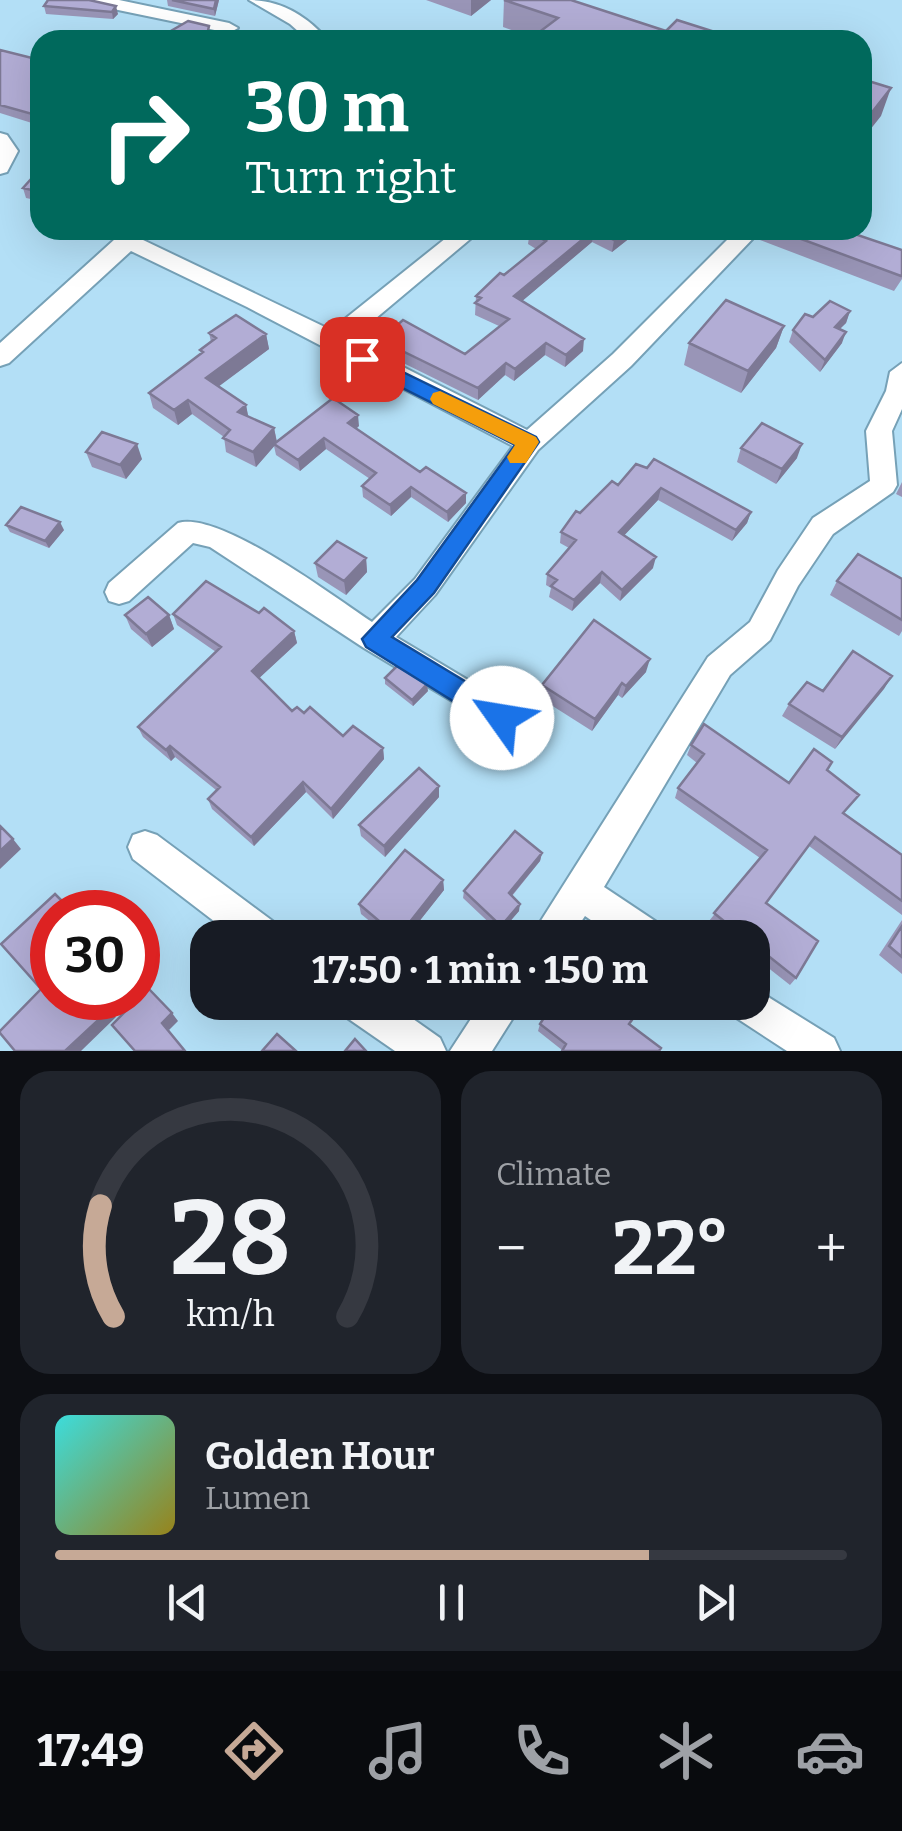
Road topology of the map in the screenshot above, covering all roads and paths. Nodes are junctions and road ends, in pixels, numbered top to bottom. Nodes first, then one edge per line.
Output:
1 (94, 0) edge
2 (255, 0) edge
3 (211, 30) edge
4 (230, 30) edge
5 (308, 30) edge
6 (0, 139) edge
7 (0, 168) edge
8 (128, 240) edge
9 (141, 240) edge
10 (458, 240) edge
11 (740, 240) edge
12 (332, 342) junction
13 (0, 356) edge
14 (902, 372) edge
15 (529, 442) junction
16 (119, 592) dead end
17 (374, 639) junction
18 (502, 718) dead end
19 (145, 847) dead end
20 (581, 892) junction
21 (240, 920) edge
22 (561, 920) edge
23 (622, 920) edge
24 (770, 1017) edge
25 (382, 1020) edge
26 (491, 1020) edge
27 (427, 1051) edge
28 (468, 1051) edge
29 (822, 1051) edge

1 - 3 street
2 - 4 street
2 - 5 street
6 - 7 street
8 - 13 street
9 - 12 street
10 - 12 street
11 - 15 street
12 - 15 street
14 - 20 street
15 - 17 street
16 - 17 street
17 - 18 street
19 - 21 street
20 - 22 street
20 - 23 street
24 - 29 street
25 - 27 street
26 - 28 street

